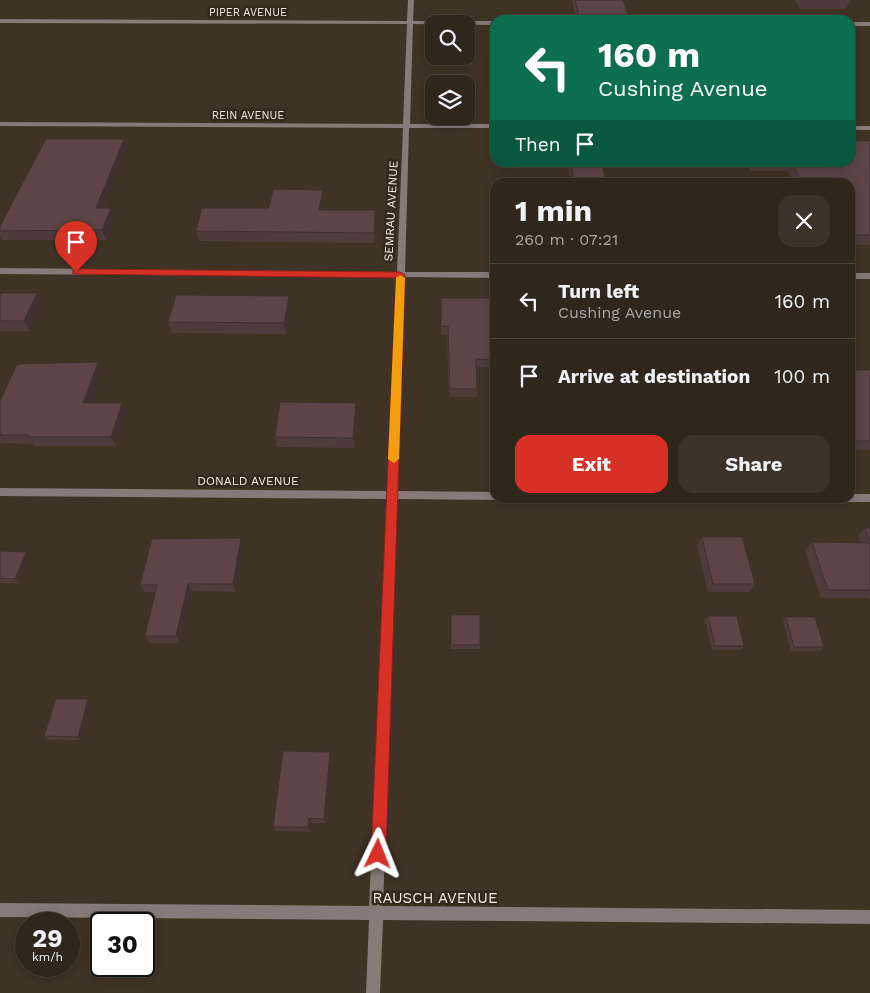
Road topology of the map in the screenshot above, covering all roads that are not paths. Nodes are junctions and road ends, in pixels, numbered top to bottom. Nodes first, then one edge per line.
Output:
1 (411, 0) edge
2 (0, 21) edge
3 (410, 23) junction
4 (490, 23) edge
5 (855, 24) edge
6 (870, 24) edge
7 (0, 124) edge
8 (408, 126) junction
9 (490, 126) edge
10 (855, 128) edge
11 (870, 128) edge
12 (0, 271) edge
13 (400, 275) junction
14 (490, 275) edge
15 (855, 276) edge
16 (870, 276) edge
17 (0, 492) edge
18 (392, 495) junction
19 (490, 496) edge
20 (855, 498) edge
21 (870, 498) edge
22 (0, 910) edge
23 (376, 913) junction
24 (870, 917) edge
25 (374, 993) edge

1 - 3 street, SEMRAU AVENUE
2 - 3 street, PIPER AVENUE
3 - 4 street, PIPER AVENUE
3 - 8 street, SEMRAU AVENUE
5 - 6 street
7 - 8 street, REIN AVENUE
8 - 9 street, REIN AVENUE
8 - 13 street, SEMRAU AVENUE
10 - 11 street
12 - 13 street
13 - 14 street
13 - 18 street, SEMRAU AVENUE
15 - 16 street
17 - 18 street, DONALD AVENUE
18 - 19 street, DONALD AVENUE
18 - 23 street, SEMRAU AVENUE
20 - 21 street
22 - 23 street, RAUSCH AVENUE
23 - 24 street, RAUSCH AVENUE
23 - 25 street, SEMRAU AVENUE

